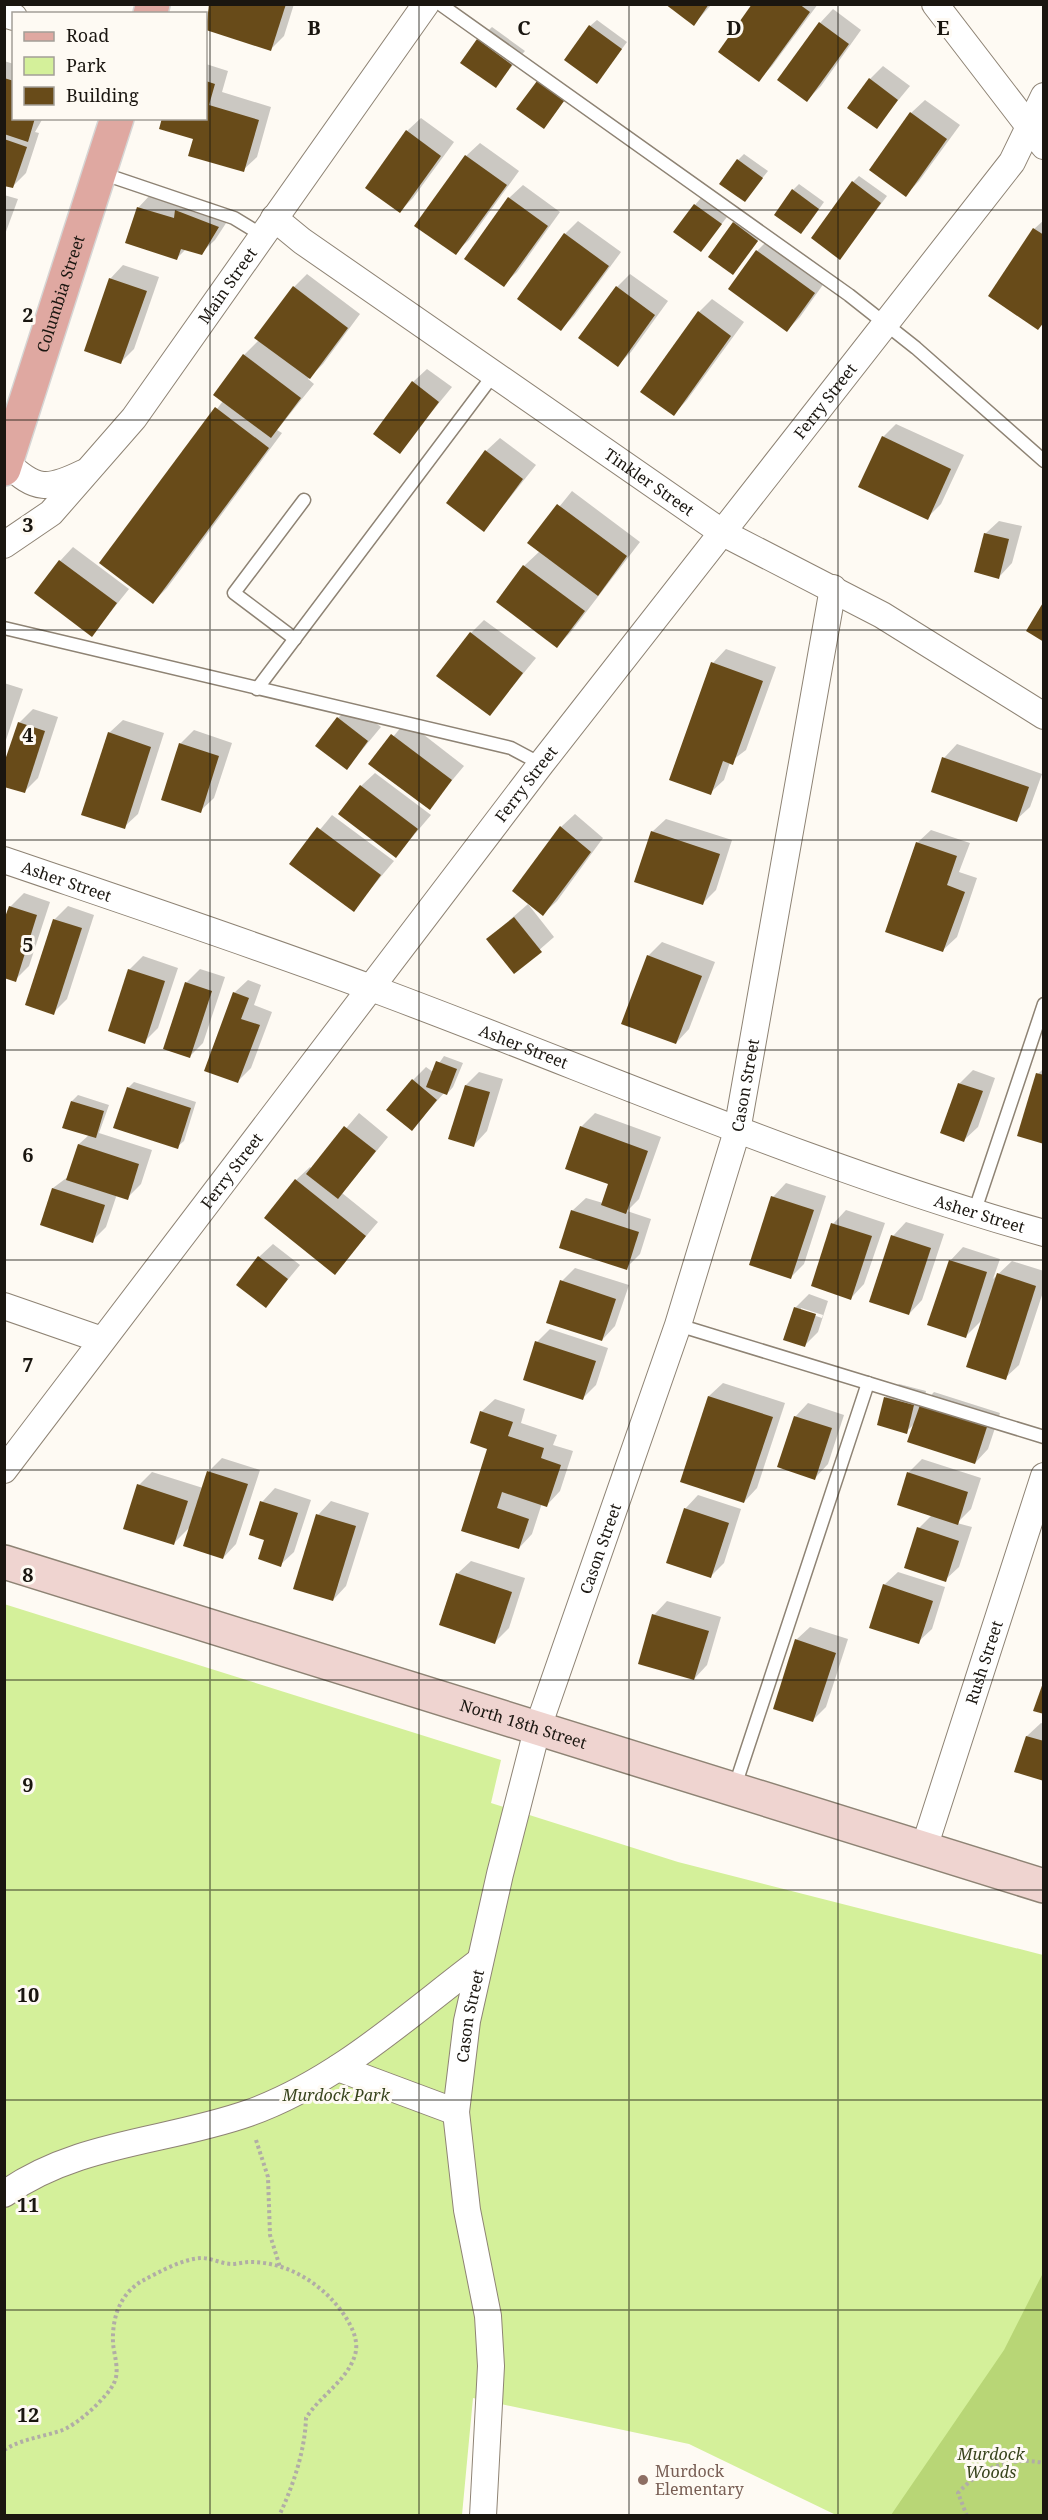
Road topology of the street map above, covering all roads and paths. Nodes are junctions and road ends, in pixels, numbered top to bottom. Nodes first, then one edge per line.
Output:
1 (440, 4) edge
2 (935, 4) edge
3 (413, 9) edge
4 (1044, 96) edge
5 (116, 120) edge
6 (1037, 138) edge
7 (100, 172) junction
8 (268, 227) junction
9 (885, 324) junction
10 (494, 374) junction
11 (1044, 461) edge
12 (6, 466) edge
13 (83, 473) junction
14 (303, 500) dead end
15 (723, 533) junction
16 (4, 545) edge
17 (833, 588) junction
18 (4, 628) edge
19 (295, 639) junction
20 (257, 689) junction
21 (1044, 716) edge
22 (541, 764) junction
23 (4, 860) edge
24 (371, 988) junction
25 (1044, 1004) edge
26 (737, 1131) junction
27 (973, 1214) junction
28 (1044, 1233) edge
29 (4, 1306) edge
30 (678, 1325) junction
31 (102, 1340) junction
32 (868, 1383) junction
33 (1044, 1437) edge
34 (4, 1470) edge
35 (1044, 1476) edge
36 (4, 1562) edge
37 (537, 1730) junction
38 (734, 1790) junction
39 (924, 1848) junction
40 (1044, 1886) edge
41 (480, 1961) junction
42 (338, 2068) junction
43 (456, 2112) junction
44 (248, 2114) junction
45 (4, 2194) edge
46 (280, 2267) junction
47 (4, 2450) edge
48 (1044, 2463) edge
49 (279, 2516) edge
50 (483, 2516) edge
51 (967, 2516) edge

1 - 9 lane
2 - 6 street
3 - 8 street, Main Street
4 - 6 street, Ferry Street
5 - 7 main road, Columbia Street
6 - 9 street, Ferry Street
7 - 8 lane
7 - 12 main road, Columbia Street
8 - 10 street, Tinkler Street
8 - 13 street, Main Street
9 - 11 lane
9 - 15 street, Ferry Street
10 - 15 street, Tinkler Street
10 - 19 lane
12 - 13 street
13 - 16 street, Main Street
14 - 19 lane
15 - 17 street, Tinkler Street
15 - 22 street, Ferry Street
17 - 21 street, Tinkler Street
17 - 26 street, Cason Street
18 - 20 lane
19 - 20 lane
20 - 22 lane
22 - 24 street, Ferry Street
23 - 24 street, Asher Street
24 - 26 street, Asher Street
24 - 31 street, Ferry Street
25 - 27 lane
26 - 27 street, Asher Street
26 - 30 street, Cason Street
27 - 28 street, Asher Street
29 - 31 street
30 - 32 lane
30 - 37 street, Cason Street
31 - 34 street, Ferry Street
32 - 33 lane
32 - 38 lane
35 - 39 street, Rush Street
36 - 37 main road, North 18th Street
37 - 38 main road, North 18th Street
37 - 41 street, Cason Street
38 - 39 main road, North 18th Street
39 - 40 main road, North 18th Street
41 - 42 street
41 - 43 street, Cason Street
42 - 43 street
42 - 44 street
43 - 50 street, Cason Street
44 - 45 street
44 - 46 path
46 - 47 path
46 - 49 path
48 - 51 path

